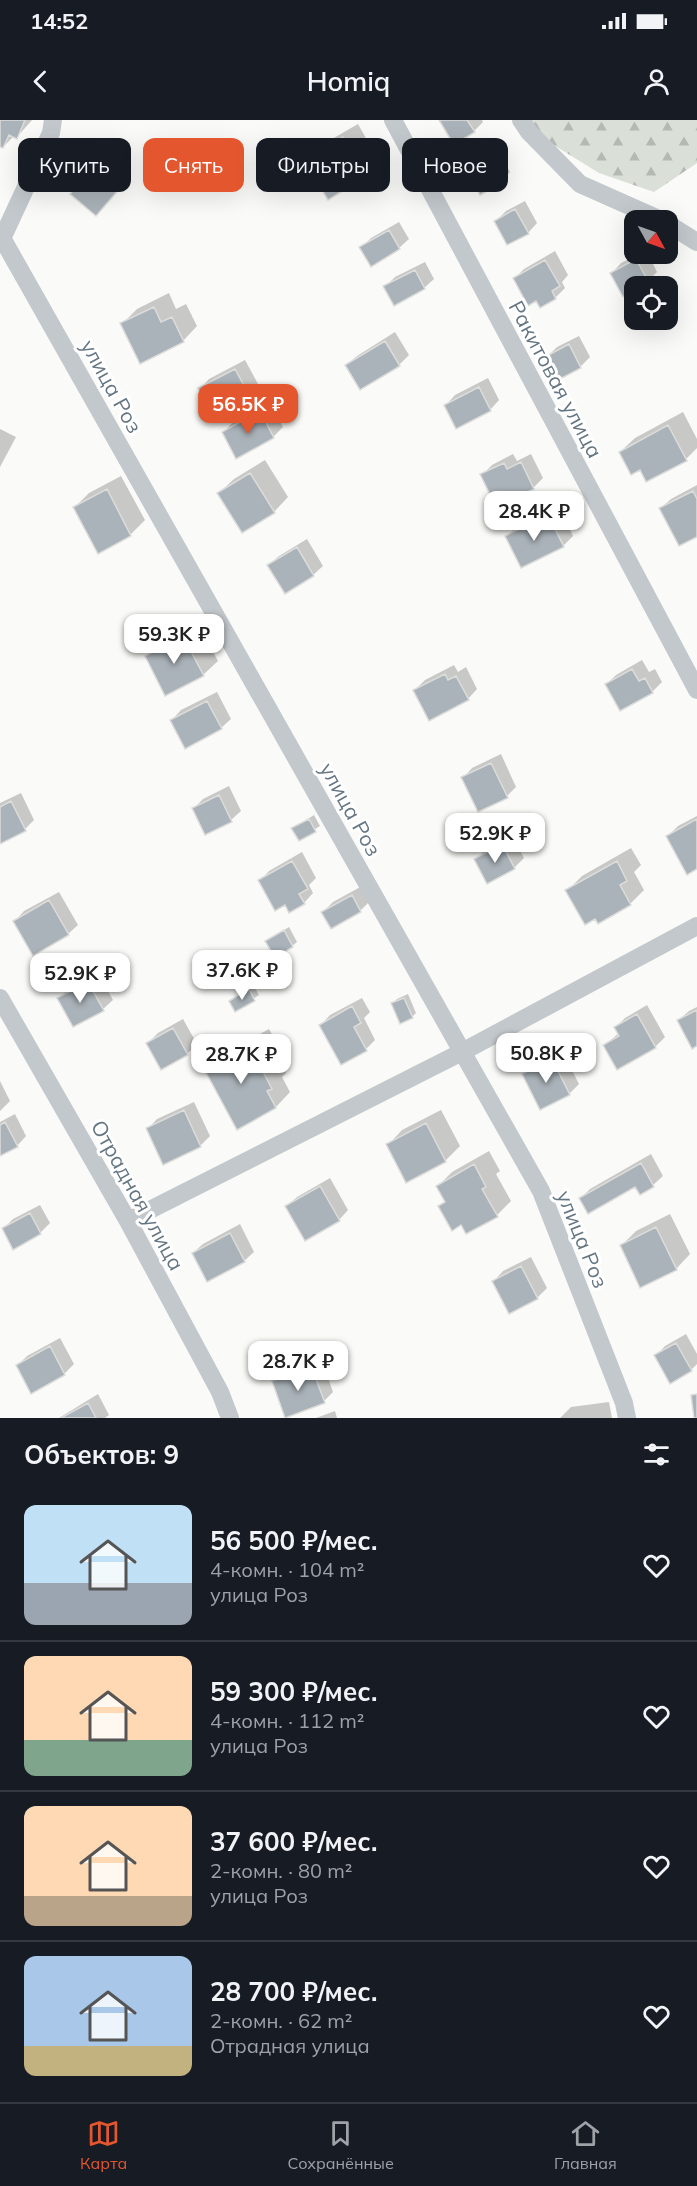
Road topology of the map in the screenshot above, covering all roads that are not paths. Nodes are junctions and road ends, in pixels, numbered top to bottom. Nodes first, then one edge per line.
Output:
1 (53, 120) edge
2 (393, 120) edge
3 (521, 120) edge
4 (638, 210) edge
5 (678, 230) edge
6 (1, 240) edge
7 (697, 242) edge
8 (697, 690) edge
9 (697, 926) edge
10 (0, 998) edge
11 (462, 1052) junction
12 (128, 1221) junction
13 (230, 1418) edge
14 (627, 1418) edge

1 - 6 street
2 - 8 street, Ракитовая улица
3 - 4 street
5 - 7 street
6 - 11 street, улица Роз
9 - 11 street
10 - 12 street, Отрадная улица
11 - 12 street
11 - 14 street, улица Роз
12 - 13 street, Отрадная улица

